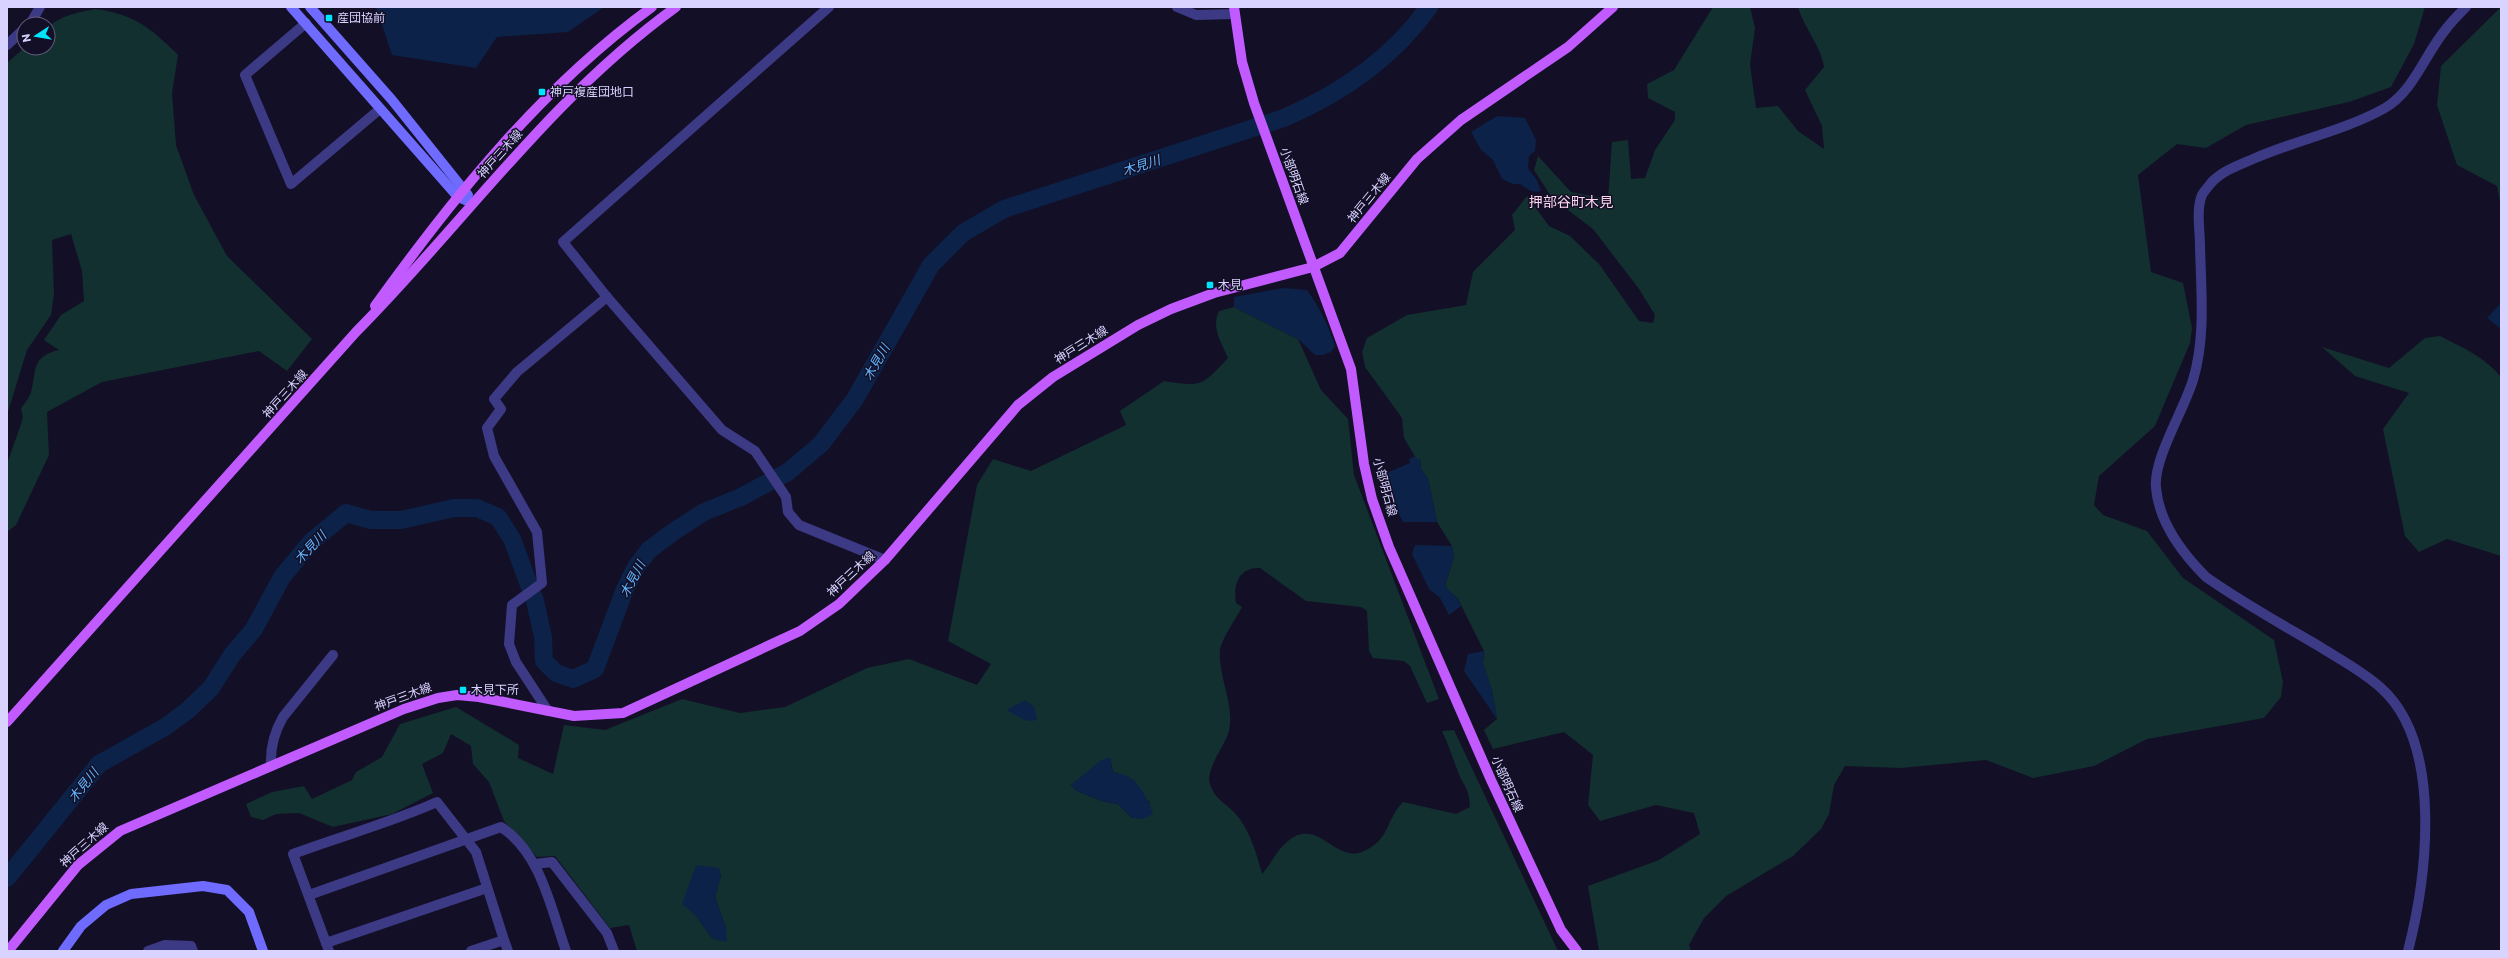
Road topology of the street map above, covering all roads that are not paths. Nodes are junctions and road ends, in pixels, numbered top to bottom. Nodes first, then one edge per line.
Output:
1 (40, 7) edge
2 (292, 7) edge
3 (310, 7) edge
4 (652, 7) edge
5 (676, 7) edge
6 (829, 7) edge
7 (1177, 7) edge
8 (1613, 7) edge
9 (2466, 7) edge
10 (1234, 11) edge
11 (35, 16) edge
12 (306, 23) junction
13 (16, 36) edge
14 (7, 44) edge
15 (380, 109) junction
16 (461, 193) junction
17 (472, 203) junction
18 (1313, 267) junction
19 (607, 297) junction
20 (356, 332) junction
21 (885, 560) junction
22 (332, 655) dead end
23 (548, 711) junction
24 (7, 722) edge
25 (271, 766) junction
26 (468, 840) junction
27 (536, 864) junction
28 (487, 888) junction
29 (309, 895) junction
30 (504, 940) junction
31 (328, 947) edge
32 (8, 951) edge
33 (63, 951) edge
34 (148, 951) edge
35 (193, 951) edge
36 (263, 951) edge
37 (471, 951) edge
38 (508, 951) edge
39 (566, 951) edge
40 (614, 951) edge
41 (1577, 951) edge
42 (2408, 951) edge

1 - 11 street
2 - 12 street
3 - 16 street
4 - 16 main road, 神戸三木線
5 - 17 main road, 神戸三木線
6 - 19 street
7 - 10 street
8 - 18 main road, 神戸三木線
9 - 42 street
10 - 18 main road, 小部明石線
12 - 15 street
12 - 15 street
13 - 14 street
15 - 16 street
16 - 17 street
16 - 20 main road, 神戸三木線
17 - 20 main road, 神戸三木線
18 - 21 main road, 神戸三木線
18 - 41 main road, 小部明石線
19 - 21 street
19 - 23 street
20 - 24 main road, 神戸三木線
21 - 23 main road, 神戸三木線
22 - 25 street
23 - 25 main road, 神戸三木線
25 - 32 main road, 神戸三木線
26 - 27 street
26 - 28 street
26 - 29 street
26 - 29 street
27 - 39 street
27 - 40 street
28 - 30 street
28 - 31 street
29 - 31 street
30 - 37 street
30 - 38 street
33 - 36 street
34 - 35 street

